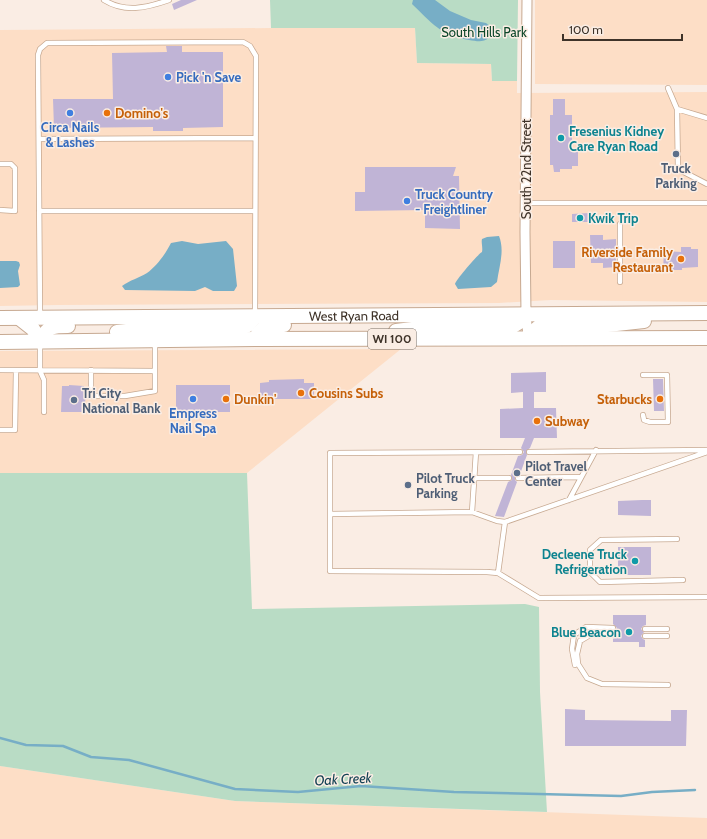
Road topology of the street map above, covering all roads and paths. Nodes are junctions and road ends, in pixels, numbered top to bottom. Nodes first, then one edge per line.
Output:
1 (104, 0) edge
2 (169, 0) edge
3 (527, 0) edge
4 (668, 88) dead end
5 (677, 110) junction
6 (707, 118) edge
7 (256, 138) junction
8 (39, 139) junction
9 (0, 164) edge
10 (707, 184) edge
11 (526, 203) junction
12 (707, 203) edge
13 (0, 210) edge
14 (39, 211) junction
15 (255, 211) junction
16 (620, 224) dead end
17 (620, 282) dead end
18 (680, 313) junction
19 (707, 313) edge
20 (526, 314) junction
21 (360, 316) junction
22 (145, 317) junction
23 (0, 318) edge
24 (19, 318) junction
25 (40, 318) junction
26 (255, 321) junction
27 (255, 336) junction
28 (528, 338) junction
29 (707, 338) edge
30 (352, 339) junction
31 (80, 340) junction
32 (155, 340) junction
33 (40, 341) junction
34 (0, 342) edge
35 (0, 370) edge
36 (16, 370) junction
37 (91, 370) junction
38 (40, 371) junction
39 (155, 371) junction
40 (643, 375) dead end
41 (44, 412) dead end
42 (643, 415) dead end
43 (0, 430) edge
44 (596, 450) junction
45 (707, 451) edge
46 (476, 452) junction
47 (520, 452) dead end
48 (528, 452) dead end
49 (581, 477) junction
50 (474, 478) junction
51 (509, 478) dead end
52 (518, 478) dead end
53 (569, 500) junction
54 (472, 512) junction
55 (330, 514) junction
56 (505, 522) junction
57 (677, 539) dead end
58 (498, 573) junction
59 (683, 580) dead end
60 (707, 597) edge
61 (613, 628) dead end
62 (646, 628) dead end
63 (667, 629) dead end
64 (613, 635) dead end
65 (645, 636) dead end
66 (667, 636) dead end
67 (587, 678) junction
68 (668, 685) dead end

1 - 2 lane
3 - 11 street, South 22nd Street
4 - 5 lane
5 - 6 lane
5 - 10 lane
7 - 8 lane
7 - 8 lane
7 - 15 lane
8 - 14 lane
9 - 13 lane
11 - 12 lane
11 - 20 street, South 22nd Street
14 - 15 lane
14 - 25 lane
15 - 26 lane
16 - 17 lane
18 - 19 main road, West Ryan Road / WI 100
18 - 20 main road, West Ryan Road / WI 100
18 - 28 main road
20 - 21 main road, West Ryan Road / WI 100
20 - 28 street, South 22nd Street
20 - 30 main road
21 - 26 main road, West Ryan Road / WI 100
21 - 27 main road
22 - 25 main road, West Ryan Road / WI 100
22 - 26 main road, West Ryan Road / WI 100
22 - 33 main road
23 - 24 main road, West Ryan Road / WI 100
24 - 25 main road, West Ryan Road / WI 100
24 - 33 main road
26 - 31 main road
27 - 30 main road, West Ryan Road / WI 100
27 - 32 main road, West Ryan Road / WI 100
28 - 29 main road, West Ryan Road / WI 100
28 - 30 main road, West Ryan Road / WI 100
31 - 32 main road, West Ryan Road / WI 100
31 - 33 main road, West Ryan Road / WI 100
32 - 39 lane
33 - 34 main road, West Ryan Road / WI 100
33 - 38 lane
35 - 36 lane
36 - 38 lane
36 - 43 lane
37 - 38 lane
37 - 39 lane
37 - 39 lane
38 - 41 lane
40 - 42 lane
44 - 45 lane
44 - 48 lane
44 - 49 lane
45 - 53 lane
46 - 47 lane
46 - 50 lane
46 - 55 lane
49 - 52 lane
49 - 53 lane
50 - 51 lane
50 - 54 lane
53 - 56 lane
54 - 55 lane
54 - 56 lane
55 - 58 lane
56 - 58 lane
57 - 59 lane
58 - 60 lane
61 - 67 lane
62 - 63 lane
64 - 67 lane
65 - 66 lane
67 - 68 lane

